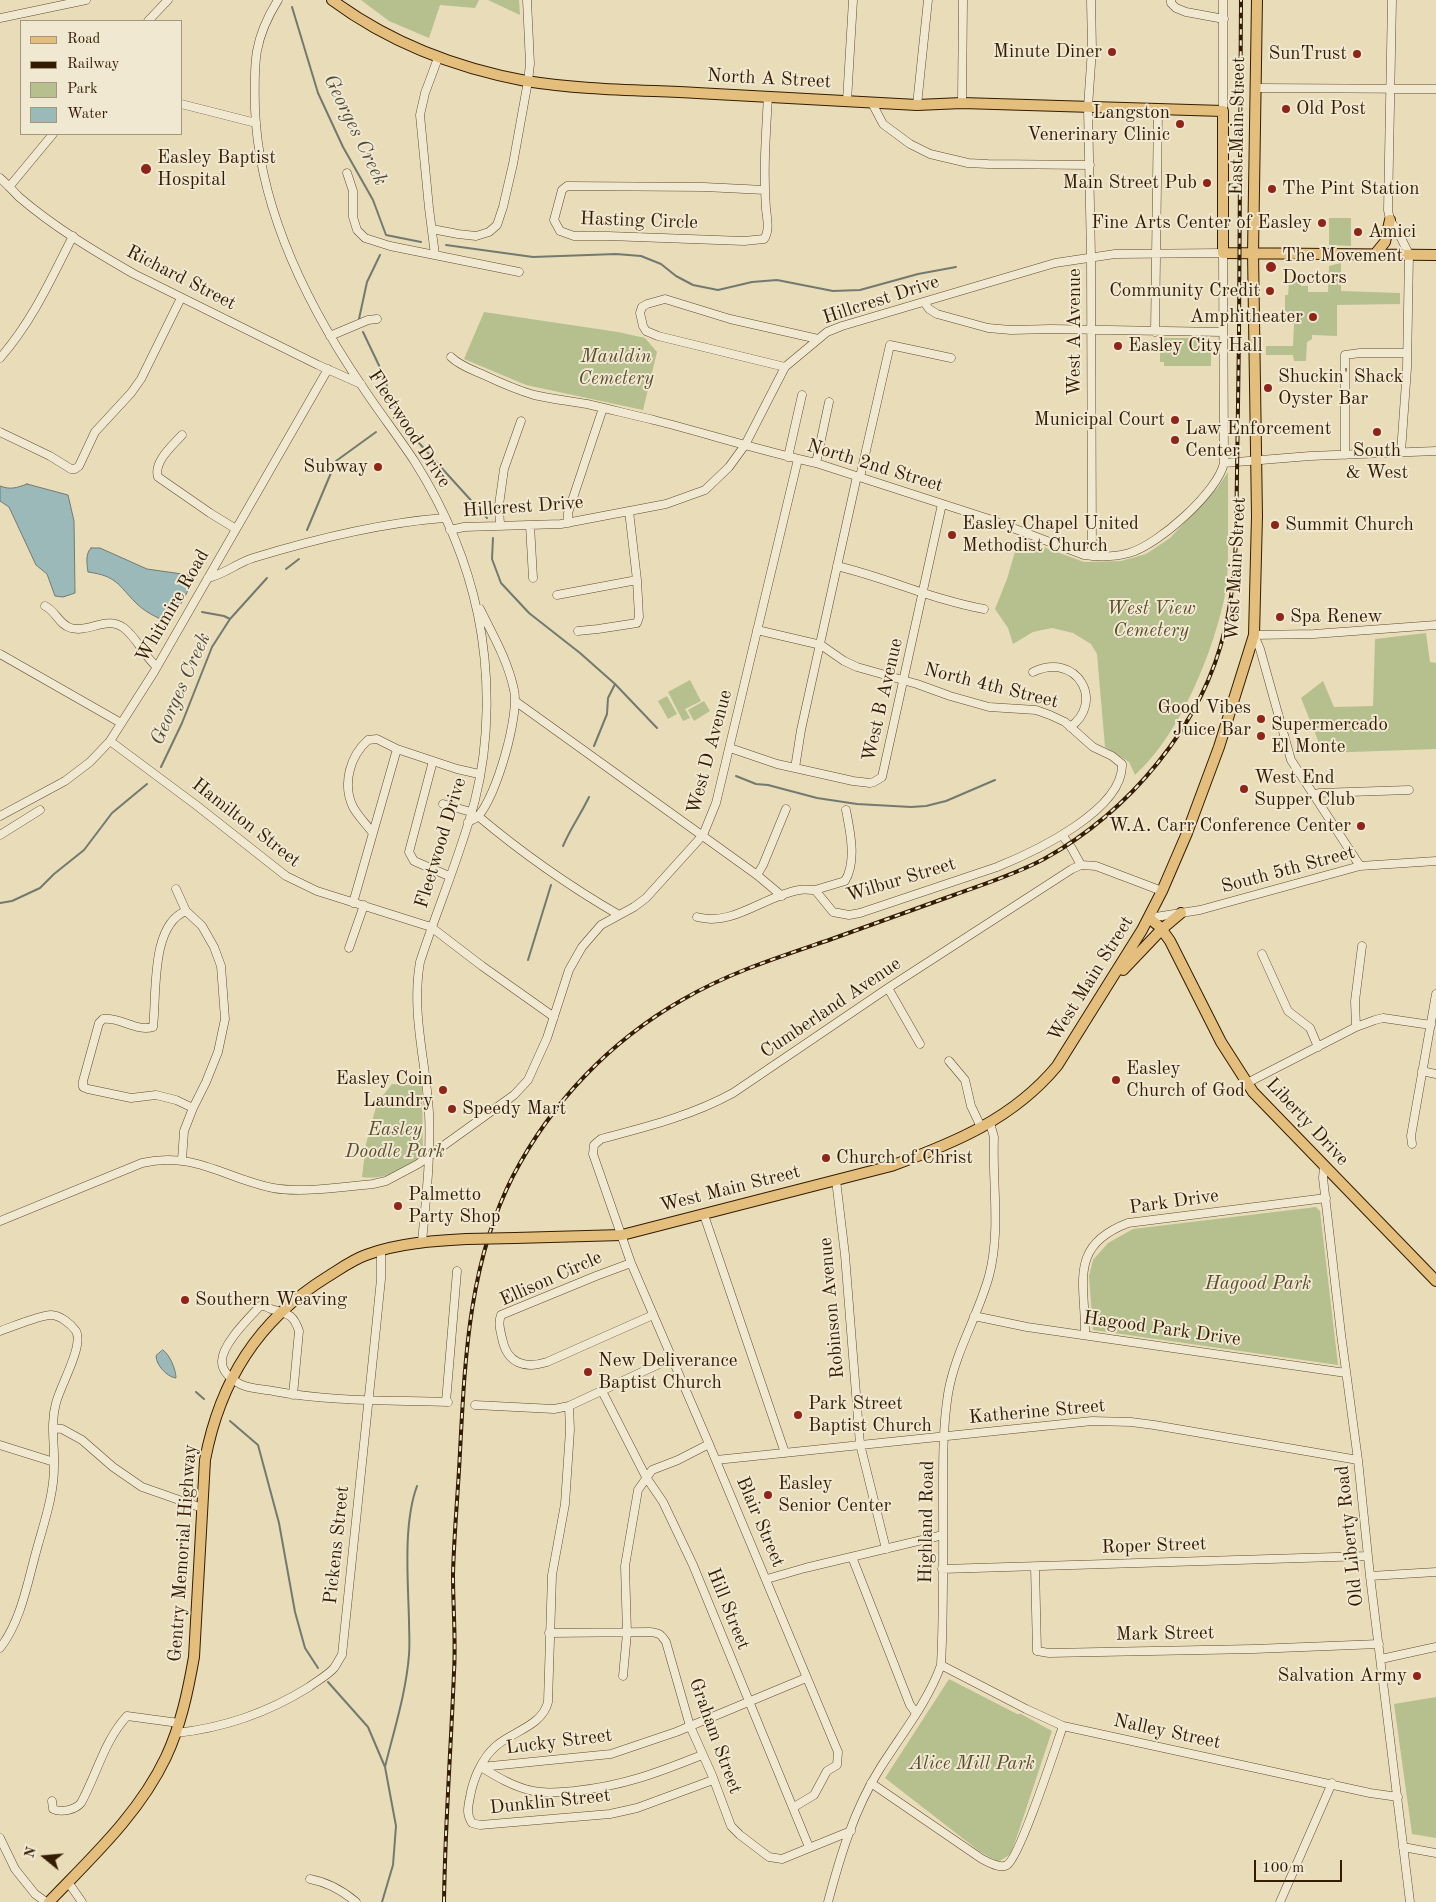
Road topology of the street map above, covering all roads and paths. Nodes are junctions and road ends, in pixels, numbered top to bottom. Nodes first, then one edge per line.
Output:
1 (86, 0) edge
2 (168, 0) edge
3 (278, 0) edge
4 (332, 0) edge
5 (527, 0) edge
6 (852, 0) edge
7 (928, 0) edge
8 (963, 0) edge
9 (1091, 0) edge
10 (1171, 0) edge
11 (1223, 0) edge
12 (1258, 0) edge
13 (1392, 0) edge
14 (0, 18) edge
15 (1224, 19) junction
16 (149, 20) edge
17 (438, 58) junction
18 (528, 81) junction
19 (1256, 88) junction
20 (1436, 88) edge
21 (1389, 89) junction
22 (768, 96) junction
23 (847, 101) junction
24 (872, 102) junction
25 (962, 103) junction
26 (182, 104) edge
27 (917, 105) junction
28 (1088, 107) junction
29 (1158, 109) junction
30 (1223, 111) junction
31 (256, 123) junction
32 (52, 135) edge
33 (1090, 165) junction
34 (347, 173) dead end
35 (0, 178) edge
36 (10, 187) junction
37 (764, 190) junction
38 (1390, 220) junction
39 (432, 229) junction
40 (73, 236) junction
41 (1156, 253) junction
42 (1223, 253) junction
43 (1253, 253) junction
44 (1376, 254) junction
45 (1409, 254) junction
46 (435, 255) junction
47 (1436, 255) edge
48 (1091, 257) junction
49 (519, 272) dead end
50 (181, 298) junction
51 (924, 302) junction
52 (377, 319) dead end
53 (1091, 330) junction
54 (1155, 332) junction
55 (1222, 332) junction
56 (330, 336) junction
57 (818, 339) junction
58 (1407, 353) junction
59 (451, 357) dead end
60 (0, 358) edge
61 (951, 358) dead end
62 (785, 367) junction
63 (328, 369) junction
64 (360, 384) junction
65 (802, 395) dead end
66 (829, 402) dead end
67 (603, 408) junction
68 (521, 421) dead end
69 (0, 432) edge
70 (182, 435) dead end
71 (745, 445) junction
72 (1436, 450) edge
73 (1401, 452) junction
74 (1345, 455) junction
75 (788, 457) junction
76 (798, 459) junction
77 (1257, 460) junction
78 (1224, 462) junction
79 (816, 463) junction
80 (858, 477) junction
81 (942, 504) junction
82 (629, 511) junction
83 (444, 518) junction
84 (568, 522) junction
85 (530, 525) junction
86 (500, 526) junction
87 (236, 529) junction
88 (450, 530) junction
89 (1092, 556) junction
90 (837, 566) junction
91 (208, 578) junction
92 (533, 578) dead end
93 (637, 580) junction
94 (924, 592) junction
95 (473, 595) junction
96 (557, 595) dead end
97 (45, 606) dead end
98 (984, 610) dead end
99 (1436, 625) edge
100 (757, 630) junction
101 (578, 631) dead end
102 (1254, 635) junction
103 (821, 645) junction
104 (0, 654) edge
105 (157, 667) junction
106 (1033, 672) dead end
107 (904, 680) junction
108 (515, 701) junction
109 (122, 723) junction
110 (1070, 727) junction
111 (110, 740) junction
112 (730, 748) junction
113 (397, 749) junction
114 (433, 761) junction
115 (1122, 764) joint
116 (795, 768) junction
117 (479, 774) junction
118 (1409, 790) dead end
119 (1313, 795) junction
120 (443, 804) dead end
121 (786, 809) dead end
122 (40, 810) dead end
123 (846, 810) dead end
124 (474, 814) junction
125 (0, 816) edge
126 (372, 832) junction
127 (0, 835) edge
128 (703, 835) junction
129 (1062, 836) junction
130 (1436, 861) edge
131 (1081, 865) junction
132 (1360, 866) junction
133 (757, 875) junction
134 (449, 876) junction
135 (176, 890) dead end
136 (814, 890) junction
137 (1162, 891) junction
138 (782, 896) junction
139 (353, 902) junction
140 (364, 905) junction
141 (186, 911) junction
142 (1181, 913) junction
143 (619, 915) junction
144 (697, 917) dead end
145 (1149, 918) junction
146 (431, 927) junction
147 (1162, 929) junction
148 (1362, 946) dead end
149 (349, 948) dead end
150 (1262, 954) dead end
151 (1107, 987) junction
152 (888, 988) junction
153 (1436, 994) edge
154 (554, 1017) junction
155 (1431, 1025) junction
156 (1356, 1027) junction
157 (920, 1044) dead end
158 (1318, 1047) junction
159 (949, 1061) dead end
160 (1422, 1071) junction
161 (1436, 1074) edge
162 (1247, 1083) junction
163 (192, 1108) junction
164 (986, 1125) junction
165 (1412, 1144) dead end
166 (430, 1154) junction
167 (182, 1160) junction
168 (1324, 1166) junction
169 (836, 1180) junction
170 (1326, 1198) junction
171 (704, 1215) junction
172 (0, 1221) edge
173 (622, 1235) junction
174 (422, 1242) junction
175 (380, 1251) junction
176 (630, 1263) junction
177 (457, 1271) dead end
178 (1436, 1281) edge
179 (282, 1311) junction
180 (653, 1315) junction
181 (974, 1316) junction
182 (0, 1331) edge
183 (1085, 1335) junction
184 (672, 1358) junction
185 (1346, 1373) junction
186 (231, 1379) junction
187 (602, 1391) junction
188 (293, 1395) junction
189 (368, 1401) junction
190 (475, 1404) dead end
191 (569, 1406) junction
192 (53, 1428) junction
193 (944, 1437) junction
194 (709, 1444) junction
195 (860, 1444) junction
196 (0, 1445) edge
197 (785, 1453) junction
198 (716, 1460) junction
199 (1358, 1460) junction
200 (54, 1462) junction
201 (646, 1477) junction
202 (202, 1508) junction
203 (943, 1535) junction
204 (886, 1549) junction
205 (1368, 1556) junction
206 (852, 1558) junction
207 (1035, 1566) junction
208 (942, 1569) junction
209 (1436, 1572) edge
210 (1370, 1576) junction
211 (767, 1579) junction
212 (627, 1633) junction
213 (549, 1634) junction
214 (1379, 1644) junction
215 (1436, 1647) edge
216 (0, 1648) edge
217 (1381, 1659) junction
218 (941, 1665) junction
219 (623, 1676) dead end
220 (806, 1678) junction
221 (749, 1702) junction
222 (916, 1713) junction
223 (179, 1723) junction
224 (690, 1726) junction
225 (1062, 1726) junction
226 (176, 1733) junction
227 (702, 1755) junction
228 (481, 1767) junction
229 (713, 1780) junction
230 (871, 1783) junction
231 (1332, 1783) junction
232 (1398, 1797) junction
233 (52, 1801) dead end
234 (794, 1807) junction
235 (851, 1831) junction
236 (0, 1838) edge
237 (809, 1847) junction
238 (1403, 1847) junction
239 (1436, 1853) edge
240 (310, 1879) dead end
241 (68, 1882) junction
242 (48, 1902) edge
243 (82, 1902) edge
244 (356, 1902) edge
245 (828, 1902) edge
246 (1280, 1902) edge
247 (1410, 1902) edge

1 - 14 street
2 - 16 street
3 - 31 street, Fleetwood Drive
4 - 17 main road, North A Street
5 - 18 street
6 - 23 street
7 - 27 street
8 - 25 street
9 - 28 street, West A Avenue
10 - 15 street
11 - 15 street
12 - 19 main road, East Main Street
13 - 21 street
15 - 30 street
17 - 18 main road, North A Street
17 - 39 street
18 - 22 main road, North A Street
18 - 39 street
19 - 21 street
19 - 43 main road, East Main Street
20 - 21 street
21 - 38 street
22 - 23 main road, North A Street
22 - 37 street, Hasting Circle
23 - 24 main road, North A Street
24 - 27 main road, North A Street
24 - 33 street
25 - 27 main road, North A Street
25 - 28 main road, North A Street
26 - 31 street
28 - 29 main road, North A Street
28 - 33 street, West A Avenue
29 - 30 main road, North A Street
29 - 41 street
30 - 42 main road
31 - 56 street, Fleetwood Drive
32 - 36 street
33 - 48 street, West A Avenue
34 - 46 street
35 - 36 street, Richard Street
36 - 40 street, Richard Street
37 - 37 street, Hasting Circle
38 - 44 main road
38 - 45 street
39 - 46 street
40 - 50 street, Richard Street
40 - 60 street
41 - 42 street, Hillcrest Drive
41 - 48 street, Hillcrest Drive
41 - 54 street
42 - 43 main road
42 - 55 street
43 - 44 main road
43 - 77 main road, West Main Street
44 - 45 main road
45 - 47 main road
45 - 58 street
46 - 49 street
48 - 51 street, Hillcrest Drive
48 - 53 street, West A Avenue
50 - 63 street, Richard Street
50 - 69 street
51 - 53 street
51 - 57 street, Hillcrest Drive
52 - 56 street
53 - 54 street
53 - 89 street, West A Avenue
54 - 55 street
55 - 78 street
56 - 64 street, Fleetwood Drive
57 - 62 street, Hillcrest Drive
57 - 62 street
58 - 73 street
58 - 74 street
59 - 67 street, North 2nd Street
61 - 80 street
62 - 71 street, Hillcrest Drive
63 - 64 street, Richard Street
63 - 87 street, Whitmire Road
64 - 83 street, Fleetwood Drive
65 - 75 street
66 - 79 street
67 - 71 street, North 2nd Street
67 - 84 street
68 - 86 street
70 - 87 street
71 - 75 street, North 2nd Street
71 - 82 street, Hillcrest Drive
72 - 73 street
73 - 74 street
74 - 77 street
75 - 76 street, North 2nd Street
76 - 79 street, North 2nd Street
76 - 100 street, West D Avenue
77 - 78 street
77 - 102 main road, West Main Street
78 - 89 street, North 2nd Street
79 - 80 street, North 2nd Street
80 - 81 street, North 2nd Street
80 - 90 street
81 - 89 street, North 2nd Street
81 - 94 street, West B Avenue
82 - 84 street, Hillcrest Drive
82 - 93 street
83 - 88 street, Fleetwood Drive
83 - 91 street, Hillcrest Drive
84 - 85 street, Hillcrest Drive
85 - 86 street, Hillcrest Drive
85 - 92 street
86 - 88 street, Hillcrest Drive
87 - 91 street, Whitmire Road
88 - 95 street, Fleetwood Drive
90 - 94 street
90 - 103 street
91 - 105 street, Whitmire Road
93 - 96 street
93 - 101 street
94 - 98 street
94 - 107 street, West B Avenue
95 - 108 street
95 - 117 street, Fleetwood Drive
97 - 105 street
99 - 102 street
100 - 103 street, North 4th Street
100 - 112 street, West D Avenue
102 - 119 street
102 - 137 main road, West Main Street
103 - 107 street, North 4th Street
103 - 116 street
104 - 109 street
105 - 109 street, Whitmire Road
106 - 110 street
107 - 110 street, North 4th Street
107 - 116 street, West B Avenue
108 - 124 street
108 - 128 street
109 - 111 street, Whitmire Road
110 - 115 street, North 4th Street
111 - 125 street, Whitmire Road
111 - 139 street, Hamilton Street
112 - 116 street, West B Avenue
112 - 128 street, West D Avenue
113 - 114 street
113 - 126 street
113 - 126 street
114 - 117 street
114 - 134 street
115 - 129 street, Wilbur Street
117 - 124 street, Fleetwood Drive
118 - 119 street
119 - 132 street
120 - 124 street
121 - 133 street
122 - 127 street
123 - 136 street
124 - 134 street, Fleetwood Drive
124 - 143 street
126 - 139 street
128 - 133 street
128 - 143 street, West D Avenue
129 - 131 street
129 - 136 street, Wilbur Street
130 - 132 street, South 5th Street
131 - 137 street
131 - 152 street, Cumberland Avenue
132 - 142 street, South 5th Street
133 - 138 street
134 - 146 street, Fleetwood Drive
135 - 141 street
136 - 138 street
137 - 145 main road, West Main Street
138 - 144 street
139 - 140 street, Hamilton Street
140 - 146 street, Hamilton Street
140 - 149 street
141 - 163 street
141 - 163 street
142 - 145 street, South 5th Street
142 - 147 main road
143 - 154 street, West D Avenue
145 - 147 main road, Liberty Drive
145 - 151 main road, West Main Street
146 - 154 street, Hamilton Street
146 - 166 street, Fleetwood Drive
147 - 151 main road
147 - 162 main road, Liberty Drive
148 - 156 street
150 - 158 street
151 - 164 main road, West Main Street
152 - 157 street
152 - 173 street, Cumberland Avenue
153 - 155 street
154 - 166 street, West D Avenue
155 - 156 street
155 - 160 street
156 - 158 street
158 - 162 street
159 - 164 street, Highland Road
160 - 161 street
160 - 165 street
162 - 168 main road, Liberty Drive
163 - 167 street
164 - 169 main road, West Main Street
164 - 181 street, Highland Road
166 - 167 street, West D Avenue
166 - 174 street, Fleetwood Drive
167 - 172 street, West D Avenue
168 - 170 street, Old Liberty Road
168 - 178 main road, Liberty Drive
169 - 171 main road, West Main Street
169 - 195 street, Robinson Avenue
170 - 183 street, Park Drive
170 - 185 street, Old Liberty Road
171 - 173 main road, West Main Street
171 - 197 street
173 - 174 main road, West Main Street, bridge
173 - 176 street, Blair Street
174 - 175 main road, Gentry Memorial Highway
175 - 179 main road, Gentry Memorial Highway
175 - 189 street, Pickens Street
176 - 180 street, Blair Street
176 - 180 street, Ellison Circle
177 - 189 street
179 - 186 main road, Gentry Memorial Highway
179 - 186 street
179 - 188 street
180 - 184 street, Blair Street
181 - 183 street, Hagood Park Drive
181 - 193 street, Highland Road
182 - 192 street
183 - 185 street, Hagood Park Drive
184 - 187 street
184 - 194 street, Blair Street
185 - 199 street, Old Liberty Road
186 - 188 street
186 - 202 main road, Gentry Memorial Highway
187 - 191 street
187 - 201 street, Hill Street
188 - 189 street
189 - 226 street, Pickens Street
190 - 191 street
191 - 213 street
192 - 200 street
192 - 202 street
193 - 195 street, Katherine Street
193 - 199 street, Katherine Street
193 - 203 street, Highland Road
194 - 198 street, Blair Street
194 - 201 street
195 - 197 street, Katherine Street
195 - 204 street, Robinson Avenue
196 - 200 street
197 - 198 street, Katherine Street
198 - 211 street, Blair Street
199 - 205 street, Old Liberty Road
200 - 216 street
201 - 212 street
201 - 221 street, Hill Street
202 - 223 main road, Gentry Memorial Highway
203 - 204 street
203 - 208 street, Highland Road
204 - 206 street
205 - 207 street, Roper Street
205 - 210 street, Old Liberty Road
206 - 211 street
206 - 222 street
207 - 208 street, Roper Street
207 - 214 street, Mark Street
208 - 218 street, Highland Road
209 - 210 street
210 - 214 street, Old Liberty Road
211 - 220 street, Blair Street
212 - 213 street, Graham Street
212 - 219 street
212 - 224 street, Graham Street
213 - 228 street, Dunklin Street
214 - 217 street, Old Liberty Road
215 - 217 street
217 - 232 street, Old Liberty Road
218 - 222 street, Highland Road
218 - 225 street, Nalley Street
220 - 221 street, Lucky Street
220 - 234 street, Blair Street
221 - 224 street, Lucky Street
221 - 234 street, Hill Street
222 - 230 street, Highland Road
223 - 226 main road, Gentry Memorial Highway
223 - 233 street
224 - 227 street, Graham Street
224 - 228 street, Lucky Street
225 - 230 street
225 - 231 street, Nalley Street
226 - 241 main road, Gentry Memorial Highway
227 - 228 street
227 - 229 street, Graham Street
228 - 229 street, Dunklin Street
229 - 237 street, Graham Street
230 - 235 street, Highland Road
231 - 232 street, Nalley Street
231 - 246 street
232 - 238 street, Old Liberty Road
234 - 237 street, Hill Street
235 - 237 street, Graham Street
235 - 245 street, Highland Road
236 - 242 street
238 - 239 street
238 - 247 street, Old Liberty Road
240 - 244 street
241 - 242 main road, Gentry Memorial Highway
241 - 243 street

